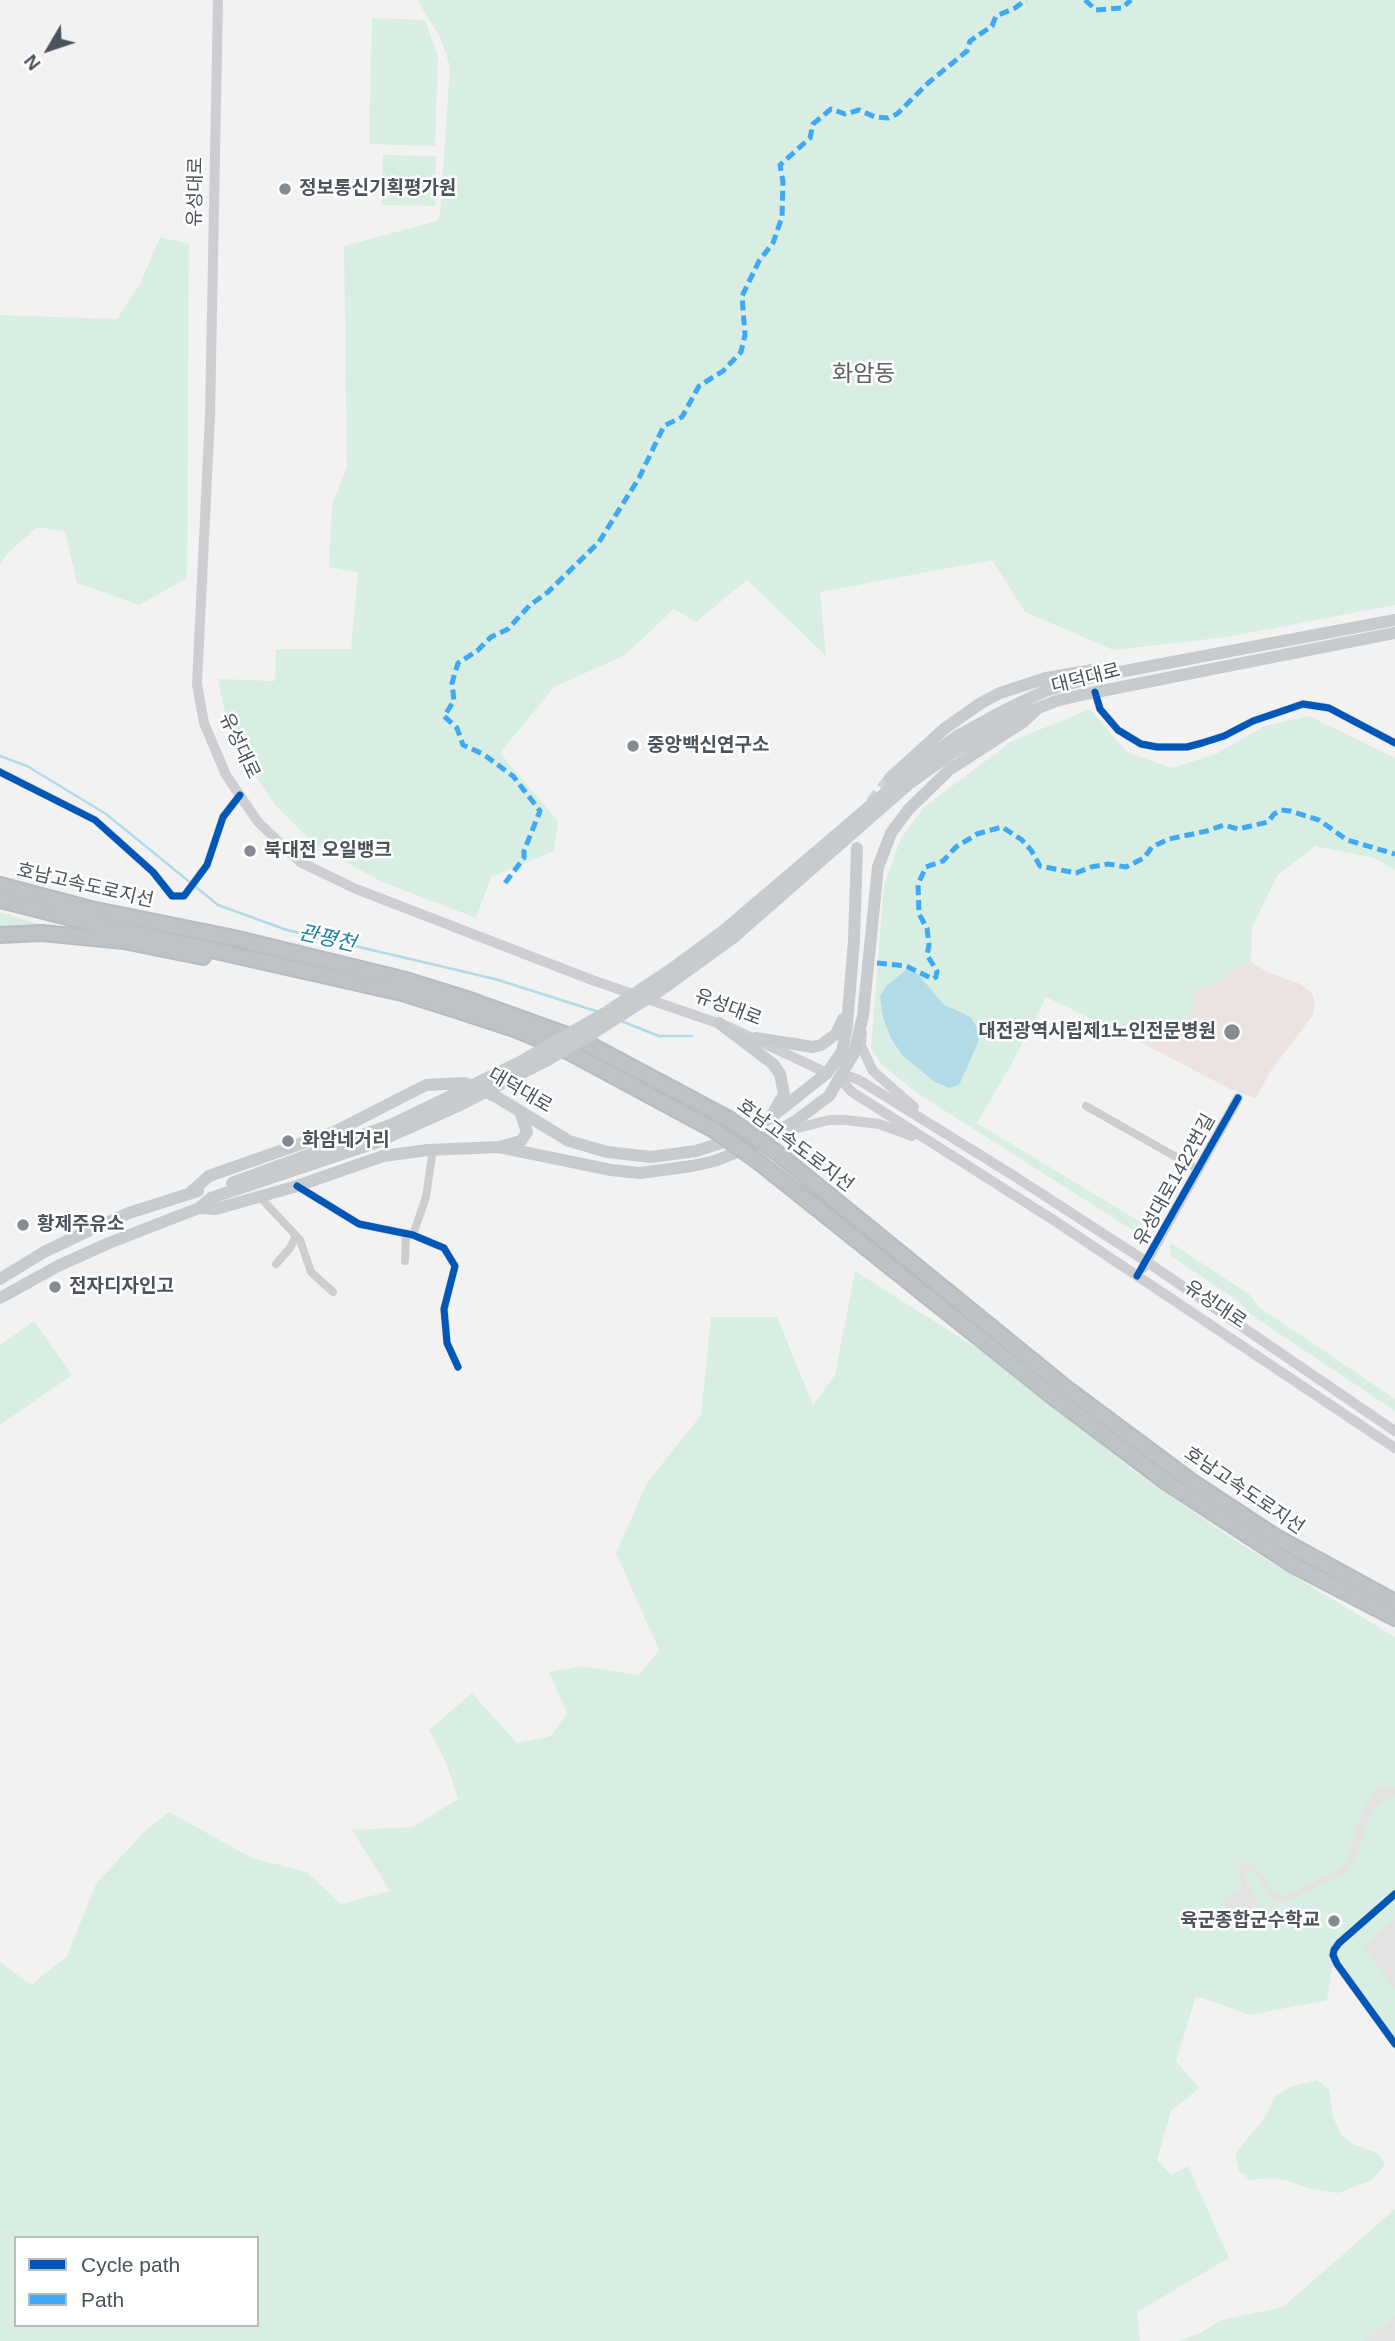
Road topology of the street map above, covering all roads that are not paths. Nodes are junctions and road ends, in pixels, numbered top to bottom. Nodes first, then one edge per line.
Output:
1 (218, 0) edge
2 (1395, 620) edge
3 (1395, 633) edge
4 (1127, 670) junction
5 (1095, 692) junction
6 (1037, 709) junction
7 (1395, 743) edge
8 (0, 772) edge
9 (890, 778) tunnel mouth
10 (240, 795) junction
11 (857, 848) dead end
12 (0, 885) edge
13 (0, 900) edge
14 (0, 935) edge
15 (728, 935) junction
16 (402, 993) junction
17 (848, 1005) junction
18 (863, 1016) junction
19 (719, 1023) junction
20 (756, 1038) junction
21 (833, 1076) junction
22 (1238, 1098) dead end
23 (456, 1100) junction
24 (1086, 1107) dead end
25 (784, 1108) junction
26 (520, 1111) junction
27 (769, 1119) junction
28 (934, 1127) junction
29 (776, 1133) junction
30 (499, 1147) junction
31 (433, 1149) junction
32 (946, 1151) junction
33 (1199, 1170) junction
34 (298, 1186) junction
35 (191, 1192) junction
36 (260, 1197) junction
37 (199, 1209) junction
38 (410, 1234) junction
39 (296, 1236) junction
40 (405, 1261) dead end
41 (1147, 1262) junction
42 (276, 1264) dead end
43 (1138, 1276) junction
44 (0, 1279) edge
45 (333, 1292) dead end
46 (0, 1298) edge
47 (458, 1367) dead end
48 (1395, 1431) edge
49 (1395, 1448) edge
50 (1395, 1602) edge
51 (1395, 1618) edge
52 (1395, 1894) edge
53 (1395, 2044) edge

1 - 10 main road, 유성대로
2 - 4 main road, 대덕대로
3 - 5 main road, 대덕대로
4 - 9 main road
4 - 15 main road
5 - 6 main road, 대덕대로
5 - 7 street
6 - 15 main road, 대덕대로
6 - 18 main road
8 - 10 street
10 - 19 main road, 유성대로
11 - 17 main road
12 - 50 highway, 호남고속도로지선, bridge
13 - 16 highway, 호남고속도로지선
14 - 16 highway
15 - 23 main road, bridge
16 - 51 highway, 호남고속도로지선, bridge
17 - 20 main road
17 - 21 main road
18 - 21 main road
18 - 28 main road
19 - 20 main road, 유성대로
19 - 27 main road
20 - 21 main road, 유성대로
21 - 25 main road, 대덕대로
21 - 28 main road, 유성대로
21 - 29 main road
21 - 32 main road, 유성대로
22 - 33 main road, 유성대로1422번길
23 - 35 main road, 대덕대로
23 - 37 main road
24 - 33 street
25 - 27 main road, 대덕대로
25 - 29 main road
26 - 27 main road, 대덕대로
26 - 30 main road
26 - 35 main road, 대덕대로
28 - 41 main road, 유성대로
29 - 30 main road
29 - 32 main road
30 - 31 main road
31 - 34 main road
31 - 38 street
32 - 43 main road, 유성대로
33 - 41 main road, 유성대로1422번길
34 - 36 main road
34 - 38 street
35 - 44 main road, 대덕대로
36 - 37 main road
36 - 39 street
37 - 46 main road
38 - 40 street
38 - 47 street
39 - 42 street
39 - 45 street
41 - 43 main road, 유성대로1422번길
41 - 48 main road, 유성대로
43 - 49 main road, 유성대로
52 - 53 street

